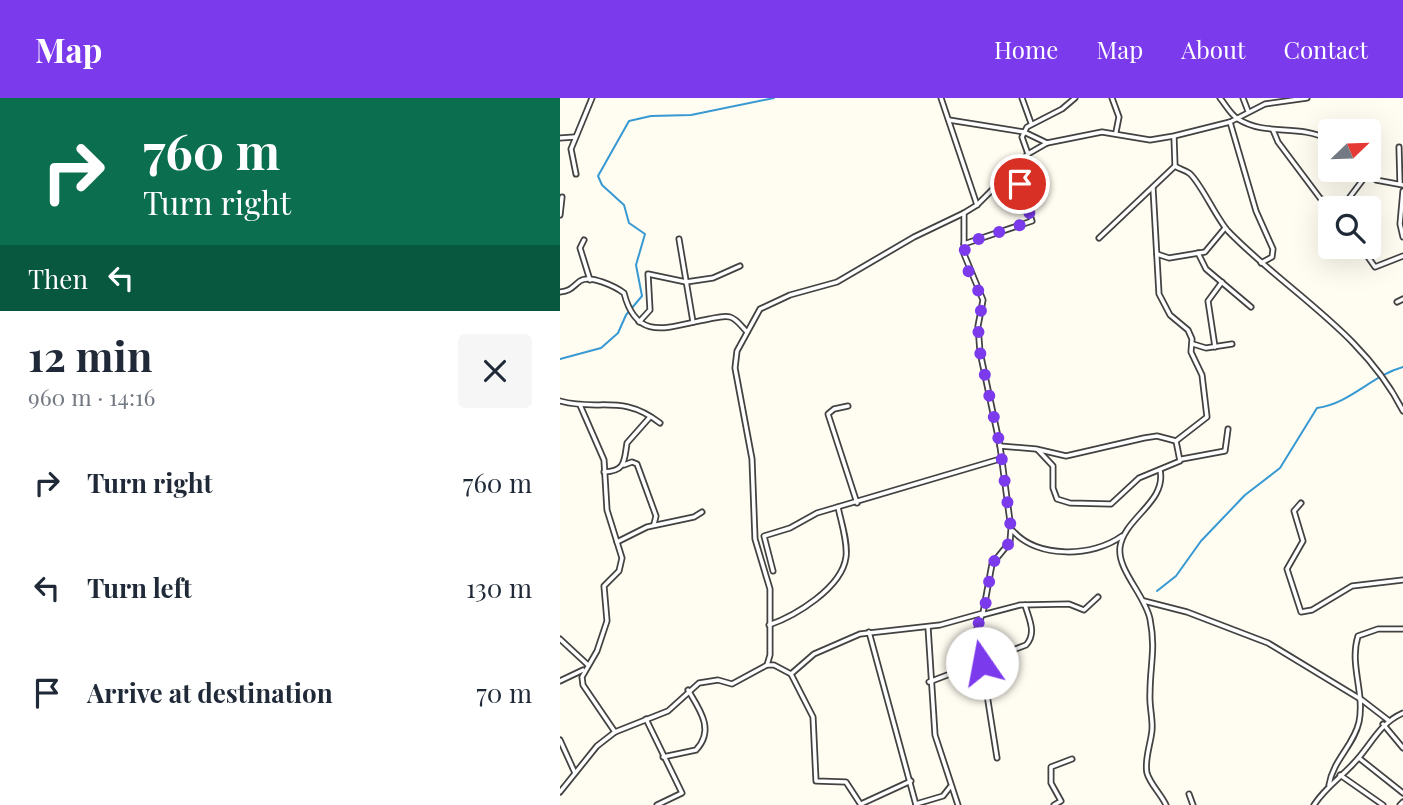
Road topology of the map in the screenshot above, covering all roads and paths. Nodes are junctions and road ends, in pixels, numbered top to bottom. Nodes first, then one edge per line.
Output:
1 (592, 98) edge
2 (941, 98) edge
3 (1023, 98) edge
4 (1112, 98) edge
5 (1220, 98) edge
6 (1243, 98) edge
7 (1307, 98) edge
8 (1072, 99) edge
9 (1248, 111) junction
10 (1237, 119) junction
11 (949, 120) junction
12 (1230, 122) junction
13 (1031, 123) junction
14 (1273, 130) junction
15 (1024, 132) junction
16 (1116, 132) junction
17 (1174, 136) junction
18 (1318, 136) edge
19 (576, 137) junction
20 (560, 138) edge
21 (1047, 144) junction
22 (1399, 147) dead end
23 (1028, 154) junction
24 (1175, 166) junction
25 (1014, 168) junction
26 (576, 174) dead end
27 (1381, 181) edge
28 (1401, 185) edge
29 (1153, 188) junction
30 (1403, 191) edge
31 (1318, 196) edge
32 (562, 197) edge
33 (977, 205) junction
34 (964, 213) junction
35 (560, 215) edge
36 (1225, 228) junction
37 (1403, 237) edge
38 (1099, 238) dead end
39 (679, 239) dead end
40 (584, 240) dead end
41 (964, 244) junction
42 (1198, 253) junction
43 (1157, 254) junction
44 (1403, 256) edge
45 (1370, 259) edge
46 (1261, 263) junction
47 (740, 266) dead end
48 (590, 280) junction
49 (685, 282) junction
50 (1222, 282) junction
51 (560, 292) edge
52 (1403, 299) edge
53 (1397, 302) dead end
54 (1251, 307) dead end
55 (639, 322) junction
56 (693, 322) junction
57 (747, 332) junction
58 (1193, 344) junction
59 (1232, 344) dead end
60 (1215, 347) junction
61 (560, 401) edge
62 (580, 405) junction
63 (848, 406) dead end
64 (1403, 411) edge
65 (650, 417) junction
66 (660, 423) dead end
67 (1228, 429) dead end
68 (1176, 441) junction
69 (1000, 446) junction
70 (1036, 449) junction
71 (1000, 458) junction
72 (1182, 459) junction
73 (624, 465) junction
74 (1160, 470) junction
75 (604, 472) junction
76 (857, 503) junction
77 (1301, 503) dead end
78 (838, 507) junction
79 (702, 512) dead end
80 (654, 524) junction
81 (1011, 529) junction
82 (1123, 536) junction
83 (617, 542) junction
84 (773, 571) dead end
85 (1403, 580) edge
86 (1098, 597) dead end
87 (1143, 601) junction
88 (1025, 604) junction
89 (982, 615) junction
90 (769, 625) junction
91 (928, 627) junction
92 (1403, 629) edge
93 (869, 632) junction
94 (560, 639) edge
95 (982, 663) junction
96 (588, 665) junction
97 (767, 665) junction
98 (583, 670) junction
99 (791, 674) junction
100 (560, 681) edge
101 (929, 682) junction
102 (688, 690) junction
103 (1362, 700) junction
104 (1403, 713) edge
105 (646, 719) junction
106 (1388, 720) junction
107 (1383, 724) junction
108 (615, 732) junction
109 (560, 740) edge
110 (1403, 748) edge
111 (663, 757) junction
112 (997, 758) dead end
113 (1359, 758) junction
114 (1072, 759) dead end
115 (575, 773) junction
116 (1340, 775) junction
117 (911, 781) junction
118 (951, 785) junction
119 (1329, 785) junction
120 (560, 792) edge
121 (1403, 793) edge
122 (1189, 794) dead end
123 (657, 805) edge
124 (861, 805) edge
125 (916, 805) edge
126 (958, 805) edge
127 (1054, 805) edge
128 (1166, 805) edge
129 (1193, 805) edge
130 (1314, 805) edge
131 (1383, 805) edge

1 - 19 street
2 - 11 street
3 - 13 street
4 - 16 street
5 - 10 street
6 - 9 street
7 - 9 street
8 - 13 street
9 - 10 street
10 - 12 street
10 - 14 street
11 - 15 street
11 - 33 street
12 - 17 street
12 - 46 street
13 - 15 street
14 - 18 street
14 - 31 street
15 - 21 street
15 - 23 street
16 - 17 street
16 - 21 street
17 - 24 street
19 - 20 street
19 - 26 street
21 - 23 street
22 - 28 street
23 - 25 street
24 - 29 street
24 - 36 street
25 - 33 street
25 - 41 street
27 - 28 street
29 - 38 street
29 - 43 street
30 - 37 street
32 - 35 street
33 - 34 street
34 - 41 street
34 - 57 street
36 - 42 street
36 - 46 street
39 - 49 street
40 - 48 street
41 - 69 street
42 - 43 street
42 - 50 street
43 - 58 street
44 - 45 street
46 - 64 street
47 - 49 street
48 - 51 street
48 - 55 street
49 - 55 street
49 - 56 street
50 - 54 street
50 - 60 street
52 - 53 street
55 - 56 street
56 - 57 street
57 - 90 street
58 - 60 street
58 - 68 street
59 - 60 street
61 - 62 street
62 - 65 street
62 - 75 street
63 - 76 street
65 - 66 street
65 - 73 street
67 - 72 street
68 - 70 street
68 - 72 street
69 - 70 street
69 - 71 street
70 - 74 street
71 - 76 street
71 - 81 street
72 - 74 street
73 - 75 street
73 - 80 street
74 - 82 street
75 - 83 street
76 - 78 street
77 - 85 street
78 - 84 street
78 - 90 street
79 - 80 street
80 - 83 street
81 - 82 street
81 - 89 street
82 - 87 street
83 - 96 street
86 - 88 street
87 - 103 street
87 - 128 street
88 - 89 street
88 - 95 street
89 - 91 street
89 - 95 street
90 - 97 street
91 - 93 street
91 - 101 street
92 - 103 street
93 - 99 street
93 - 117 street
94 - 96 street
95 - 101 street
95 - 112 street
96 - 98 street
97 - 99 street
97 - 102 street
98 - 100 street
98 - 108 street
99 - 124 street
101 - 118 street
102 - 105 street
102 - 111 street
103 - 106 street
103 - 119 street
104 - 106 street
105 - 108 street
105 - 111 street
106 - 107 street
107 - 110 street
107 - 113 street
108 - 115 street
109 - 115 street
111 - 123 street
113 - 116 street
113 - 121 street
114 - 127 street
115 - 120 street
116 - 119 street
116 - 131 street
117 - 124 street
117 - 125 street
118 - 125 street
118 - 126 street
119 - 130 street
122 - 129 street

